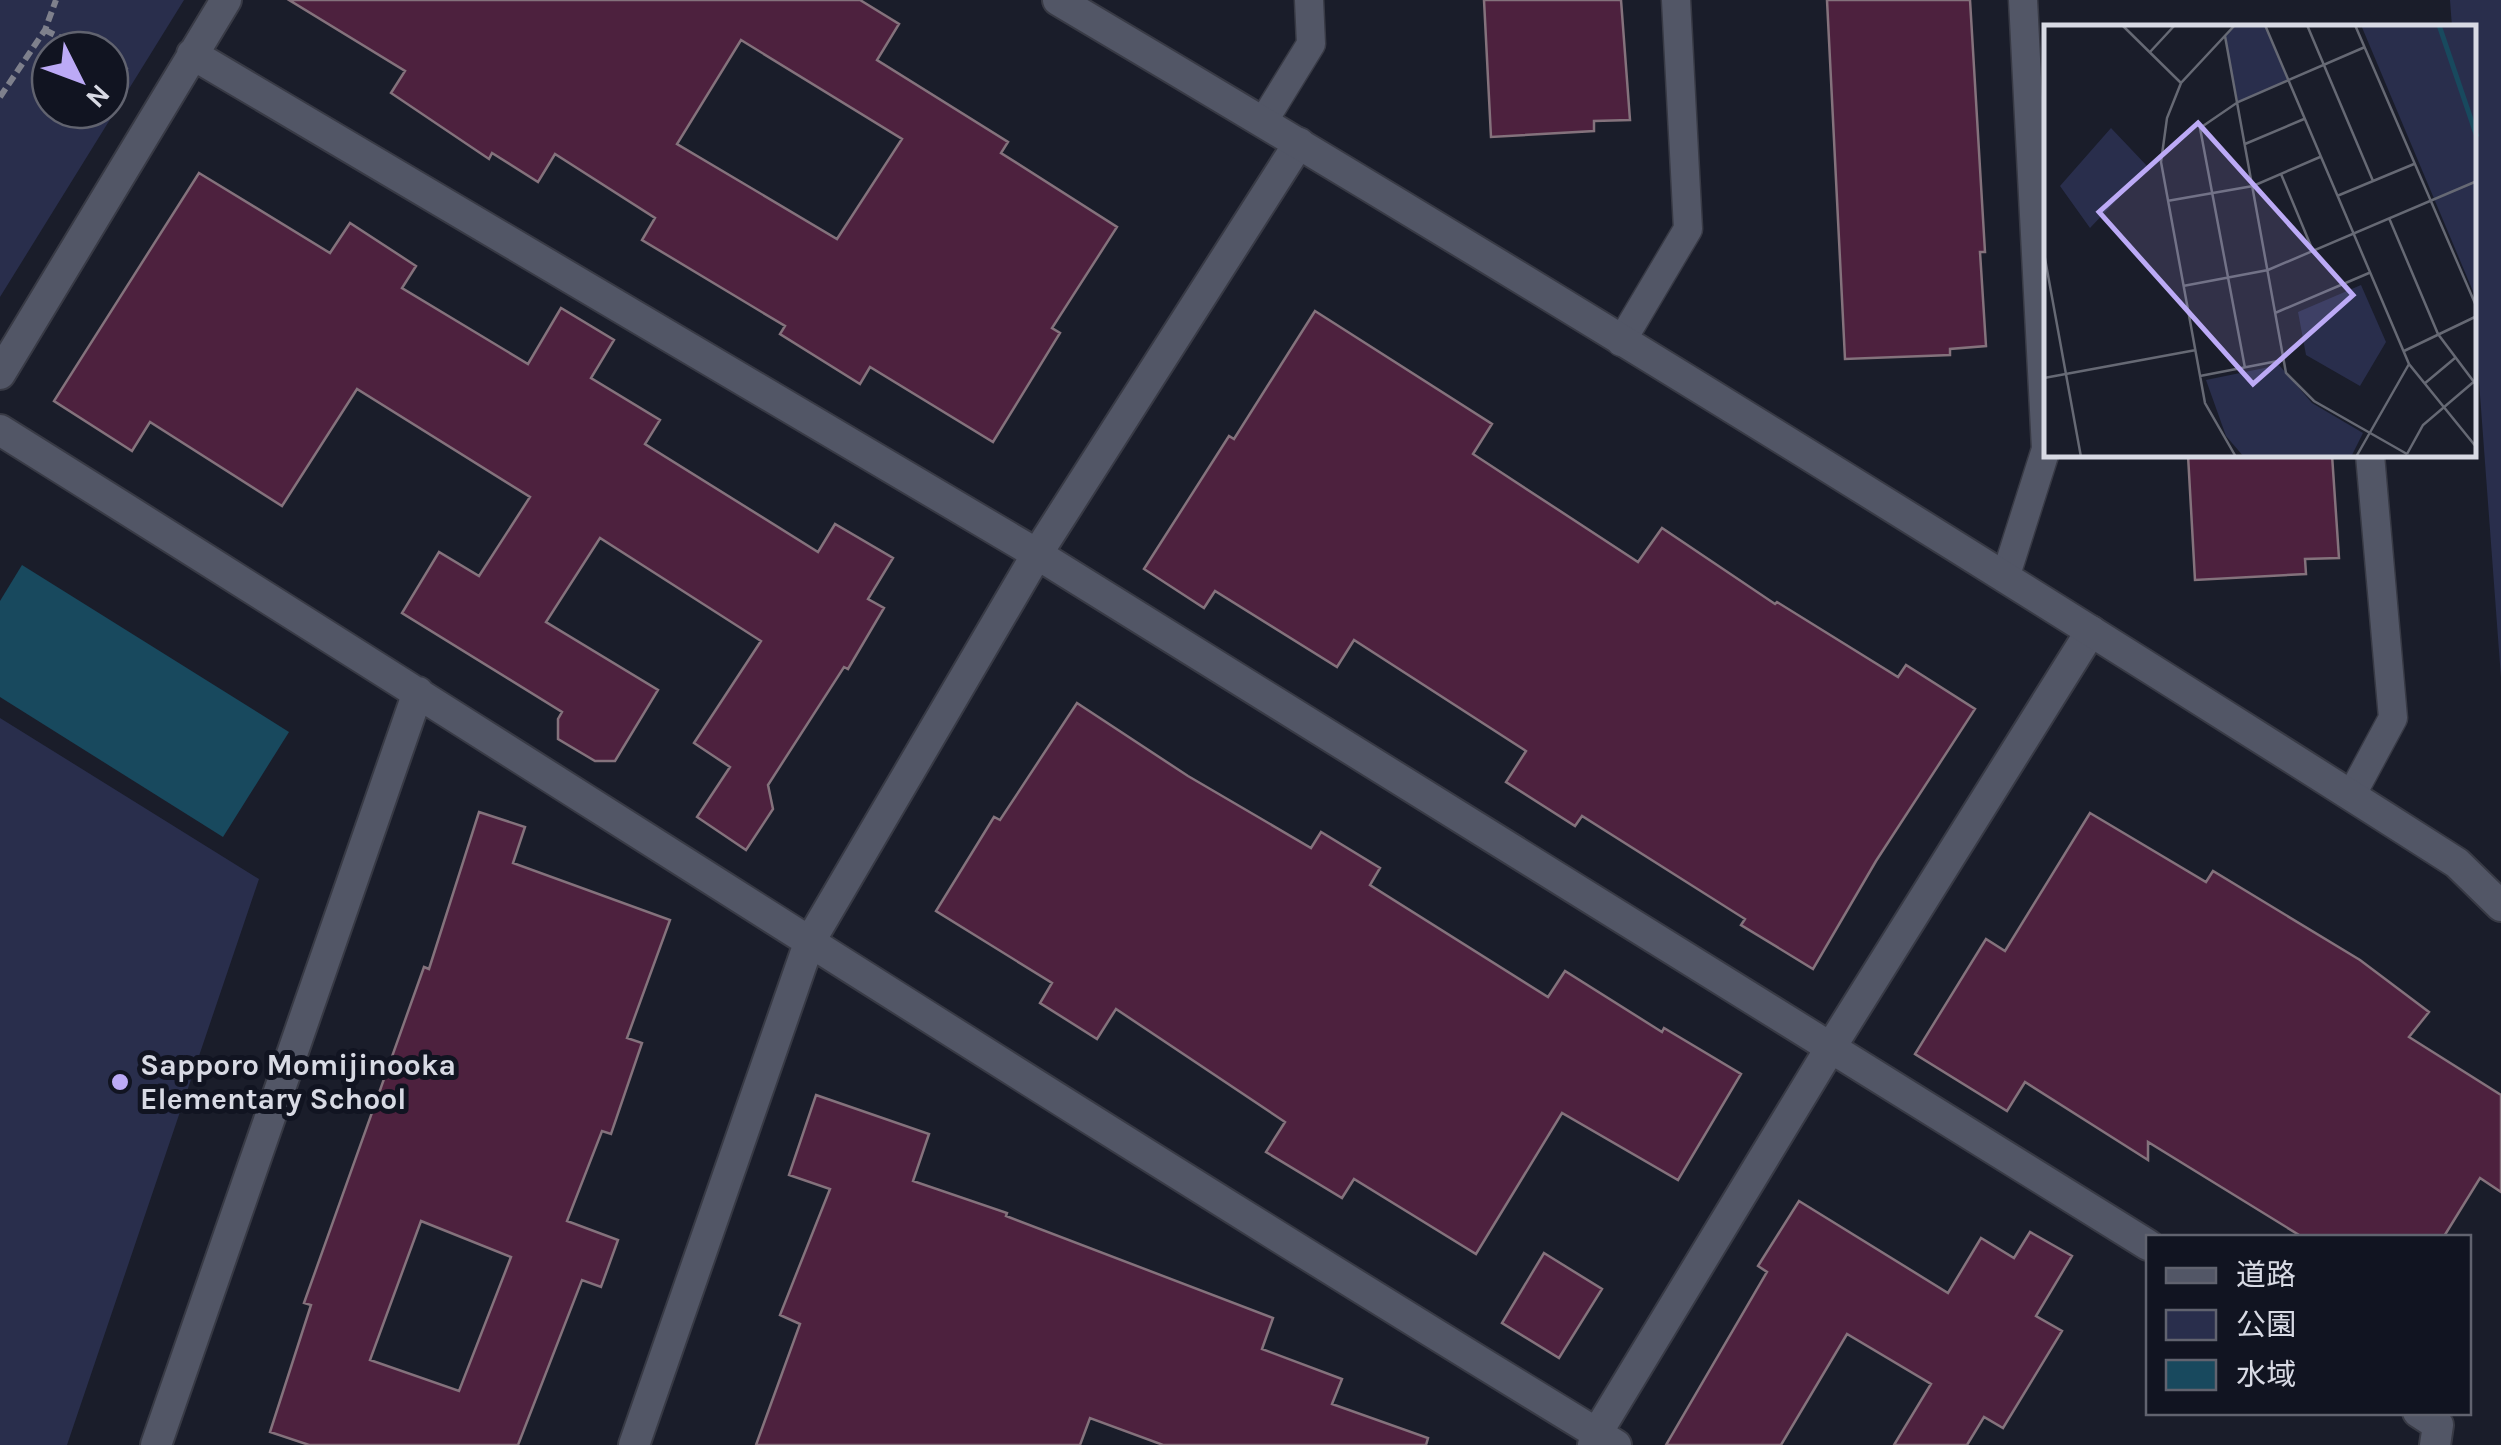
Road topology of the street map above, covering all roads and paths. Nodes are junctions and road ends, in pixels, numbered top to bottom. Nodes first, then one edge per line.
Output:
1 (56, 0) edge
2 (226, 0) edge
3 (1058, 0) edge
4 (1309, 0) edge
5 (1676, 0) edge
6 (2023, 0) edge
7 (45, 30) edge
8 (30, 52) edge
9 (192, 54) junction
10 (0, 97) edge
11 (1264, 122) junction
12 (1299, 142) junction
13 (1622, 342) junction
14 (0, 374) edge
15 (2044, 410) edge
16 (0, 430) edge
17 (2044, 455) edge
18 (2370, 458) edge
19 (1037, 554) junction
20 (2005, 578) junction
21 (2091, 631) junction
22 (418, 692) junction
23 (2351, 796) junction
24 (2501, 906) edge
25 (809, 943) junction
26 (1831, 1047) junction
27 (2146, 1244) edge
28 (2423, 1415) edge
29 (1602, 1441) edge
30 (156, 1445) edge
31 (635, 1445) edge
32 (2436, 1445) edge

1 - 7 path
2 - 9 street
3 - 11 street
4 - 11 lane
5 - 13 lane
6 - 15 lane
8 - 10 path
9 - 14 street
9 - 19 street
11 - 12 street
12 - 13 street
12 - 19 street
13 - 20 street
16 - 22 street
17 - 20 lane
18 - 23 lane
19 - 25 street
19 - 26 street
20 - 21 street
21 - 23 street
21 - 26 street
22 - 25 street
22 - 30 street
23 - 24 street
25 - 29 street
25 - 31 street
26 - 27 street
26 - 29 street
28 - 32 street

